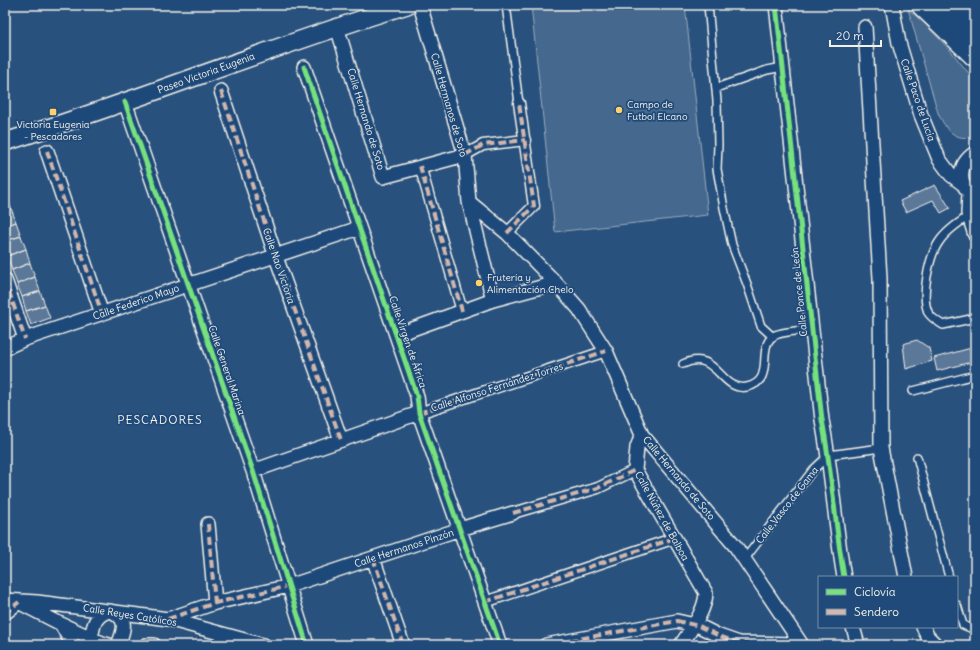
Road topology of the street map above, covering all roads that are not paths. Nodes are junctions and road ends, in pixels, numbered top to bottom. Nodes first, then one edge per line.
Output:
1 (407, 5) edge
2 (420, 5) edge
3 (506, 5) edge
4 (708, 5) edge
5 (776, 5) edge
6 (892, 5) edge
7 (923, 5) edge
8 (951, 5) edge
9 (972, 5) edge
10 (374, 10) edge
11 (975, 15) edge
12 (338, 27) junction
13 (866, 27) dead end
14 (975, 31) edge
15 (975, 55) edge
16 (783, 67) junction
17 (304, 68) dead end
18 (716, 88) junction
19 (222, 91) dead end
20 (125, 102) junction
21 (519, 103) joint
22 (525, 140) junction
23 (5, 142) edge
24 (47, 151) dead end
25 (975, 153) edge
26 (465, 154) junction
27 (420, 166) junction
28 (969, 191) edge
29 (469, 202) junction
30 (969, 216) junction
31 (359, 228) junction
32 (507, 232) junction
33 (975, 235) edge
34 (276, 257) junction
35 (5, 280) edge
36 (556, 283) junction
37 (189, 284) junction
38 (493, 300) junction
39 (462, 311) junction
40 (102, 314) junction
41 (975, 318) edge
42 (812, 329) junction
43 (396, 335) junction
44 (773, 337) junction
45 (25, 339) junction
46 (5, 348) edge
47 (606, 351) junction
48 (683, 364) dead end
49 (975, 375) edge
50 (913, 390) dead end
51 (419, 412) junction
52 (642, 435) junction
53 (341, 440) junction
54 (880, 448) junction
55 (829, 455) junction
56 (917, 457) dead end
57 (635, 470) junction
58 (253, 471) junction
59 (513, 513) joint
60 (208, 524) dead end
61 (460, 529) junction
62 (675, 538) junction
63 (373, 558) junction
64 (744, 560) junction
65 (844, 576) edge
66 (906, 576) edge
67 (950, 576) edge
68 (289, 586) junction
69 (5, 600) edge
70 (19, 602) junction
71 (485, 602) junction
72 (215, 603) junction
73 (958, 609) edge
74 (110, 611) junction
75 (5, 613) edge
76 (168, 620) junction
77 (61, 624) junction
78 (694, 624) junction
79 (853, 628) edge
80 (924, 628) edge
81 (975, 630) edge
82 (90, 642) edge
83 (802, 644) edge
84 (73, 645) edge
85 (109, 645) edge
86 (118, 645) edge
87 (146, 645) edge
88 (154, 645) edge
89 (263, 645) edge
90 (308, 645) edge
91 (403, 645) edge
92 (500, 645) edge
93 (546, 645) edge
94 (681, 645) edge
95 (858, 645) edge
96 (936, 645) edge

1 - 10 street, Paseo Victoria Eugenia
2 - 26 street, Calle Hermanos de Soto
3 - 21 lane
4 - 18 lane
5 - 16 street, Calle Ponce de León
6 - 28 street, Calle Paco de Lucía
7 - 15 highway
8 - 14 highway
9 - 11 highway
10 - 12 street, Paseo Victoria Eugenia
12 - 20 street, Paseo Victoria Eugenia
12 - 27 street, Calle Hernando de Soto
13 - 54 street
16 - 18 lane
16 - 42 street, Calle Ponce de León
17 - 31 street, Calle Virgen de África
18 - 44 lane
19 - 34 street, Calle Nao Victoria
20 - 23 street, Paseo Victoria Eugenia
20 - 37 street, Calle General Marina
21 - 22 street
22 - 26 street
22 - 32 street
24 - 40 street
25 - 28 street
26 - 27 street, Calle Hernando de Soto
26 - 29 street, Calle Hermanos de Soto
27 - 39 street
28 - 30 street
29 - 32 street, Calle Hernando de Soto
29 - 38 street, Calle Hermanos de Soto
30 - 33 street
30 - 41 lane
31 - 34 street, Calle Federico Mayo
31 - 43 street, Calle Virgen de África
32 - 36 street, Calle Hernando de Soto
34 - 37 street, Calle Federico Mayo
34 - 53 street, Calle Nao Victoria
35 - 45 street
36 - 38 street
36 - 47 street, Calle Hernando de Soto
37 - 40 street, Calle Federico Mayo
37 - 58 street, Calle General Marina
38 - 39 street
39 - 43 street
40 - 45 street, Calle Federico Mayo
42 - 44 lane
42 - 55 street, Calle Ponce de León
43 - 51 street, Calle Virgen de África
44 - 48 lane
45 - 46 street, Calle Federico Mayo
47 - 51 street, Calle Alfonso Fernández Torres
47 - 52 street, Calle Hernando de Soto
49 - 50 lane
51 - 53 street, Calle Alfonso Fernández Torres
51 - 61 street, Calle Virgen de África
52 - 57 street, Calle Núñez de Balboa
52 - 64 street, Calle Hernando de Soto
53 - 58 street, Calle Alfonso Fernández Torres
54 - 55 lane
54 - 66 street
55 - 64 lane, Calle Vasco de Gama
55 - 65 street, Calle Ponce de León
56 - 67 lane
57 - 59 street, Calle Hermanos Pinzón
57 - 62 street, Calle Núñez de Balboa
58 - 68 street, Calle General Marina
59 - 61 street, Calle Hermanos Pinzón
60 - 72 street
61 - 63 street, Calle Hermanos Pinzón
61 - 71 street, Calle Virgen de África
62 - 71 street
62 - 78 street, Calle Núñez de Balboa
63 - 68 street, Calle Hermanos Pinzón
63 - 91 street
64 - 83 street, Calle Hernando de Soto
68 - 72 street, Calle Hermanos Pinzón
68 - 90 street, Calle General Marina
69 - 70 street, Calle Reyes Católicos
70 - 74 street, Calle Reyes Católicos
70 - 75 street
70 - 77 street, Calle Reyes Católicos
71 - 92 street, Calle Virgen de África
72 - 76 street, Calle Hermanos Pinzón
73 - 81 lane
74 - 76 street, Calle Reyes Católicos
74 - 82 street
74 - 86 street
76 - 89 street, Calle Reyes Católicos
77 - 82 street, Calle Reyes Católicos
77 - 84 street
78 - 83 street
78 - 93 street
78 - 94 street
79 - 95 street
80 - 96 street
82 - 85 street, Calle Reyes Católicos
87 - 88 street

